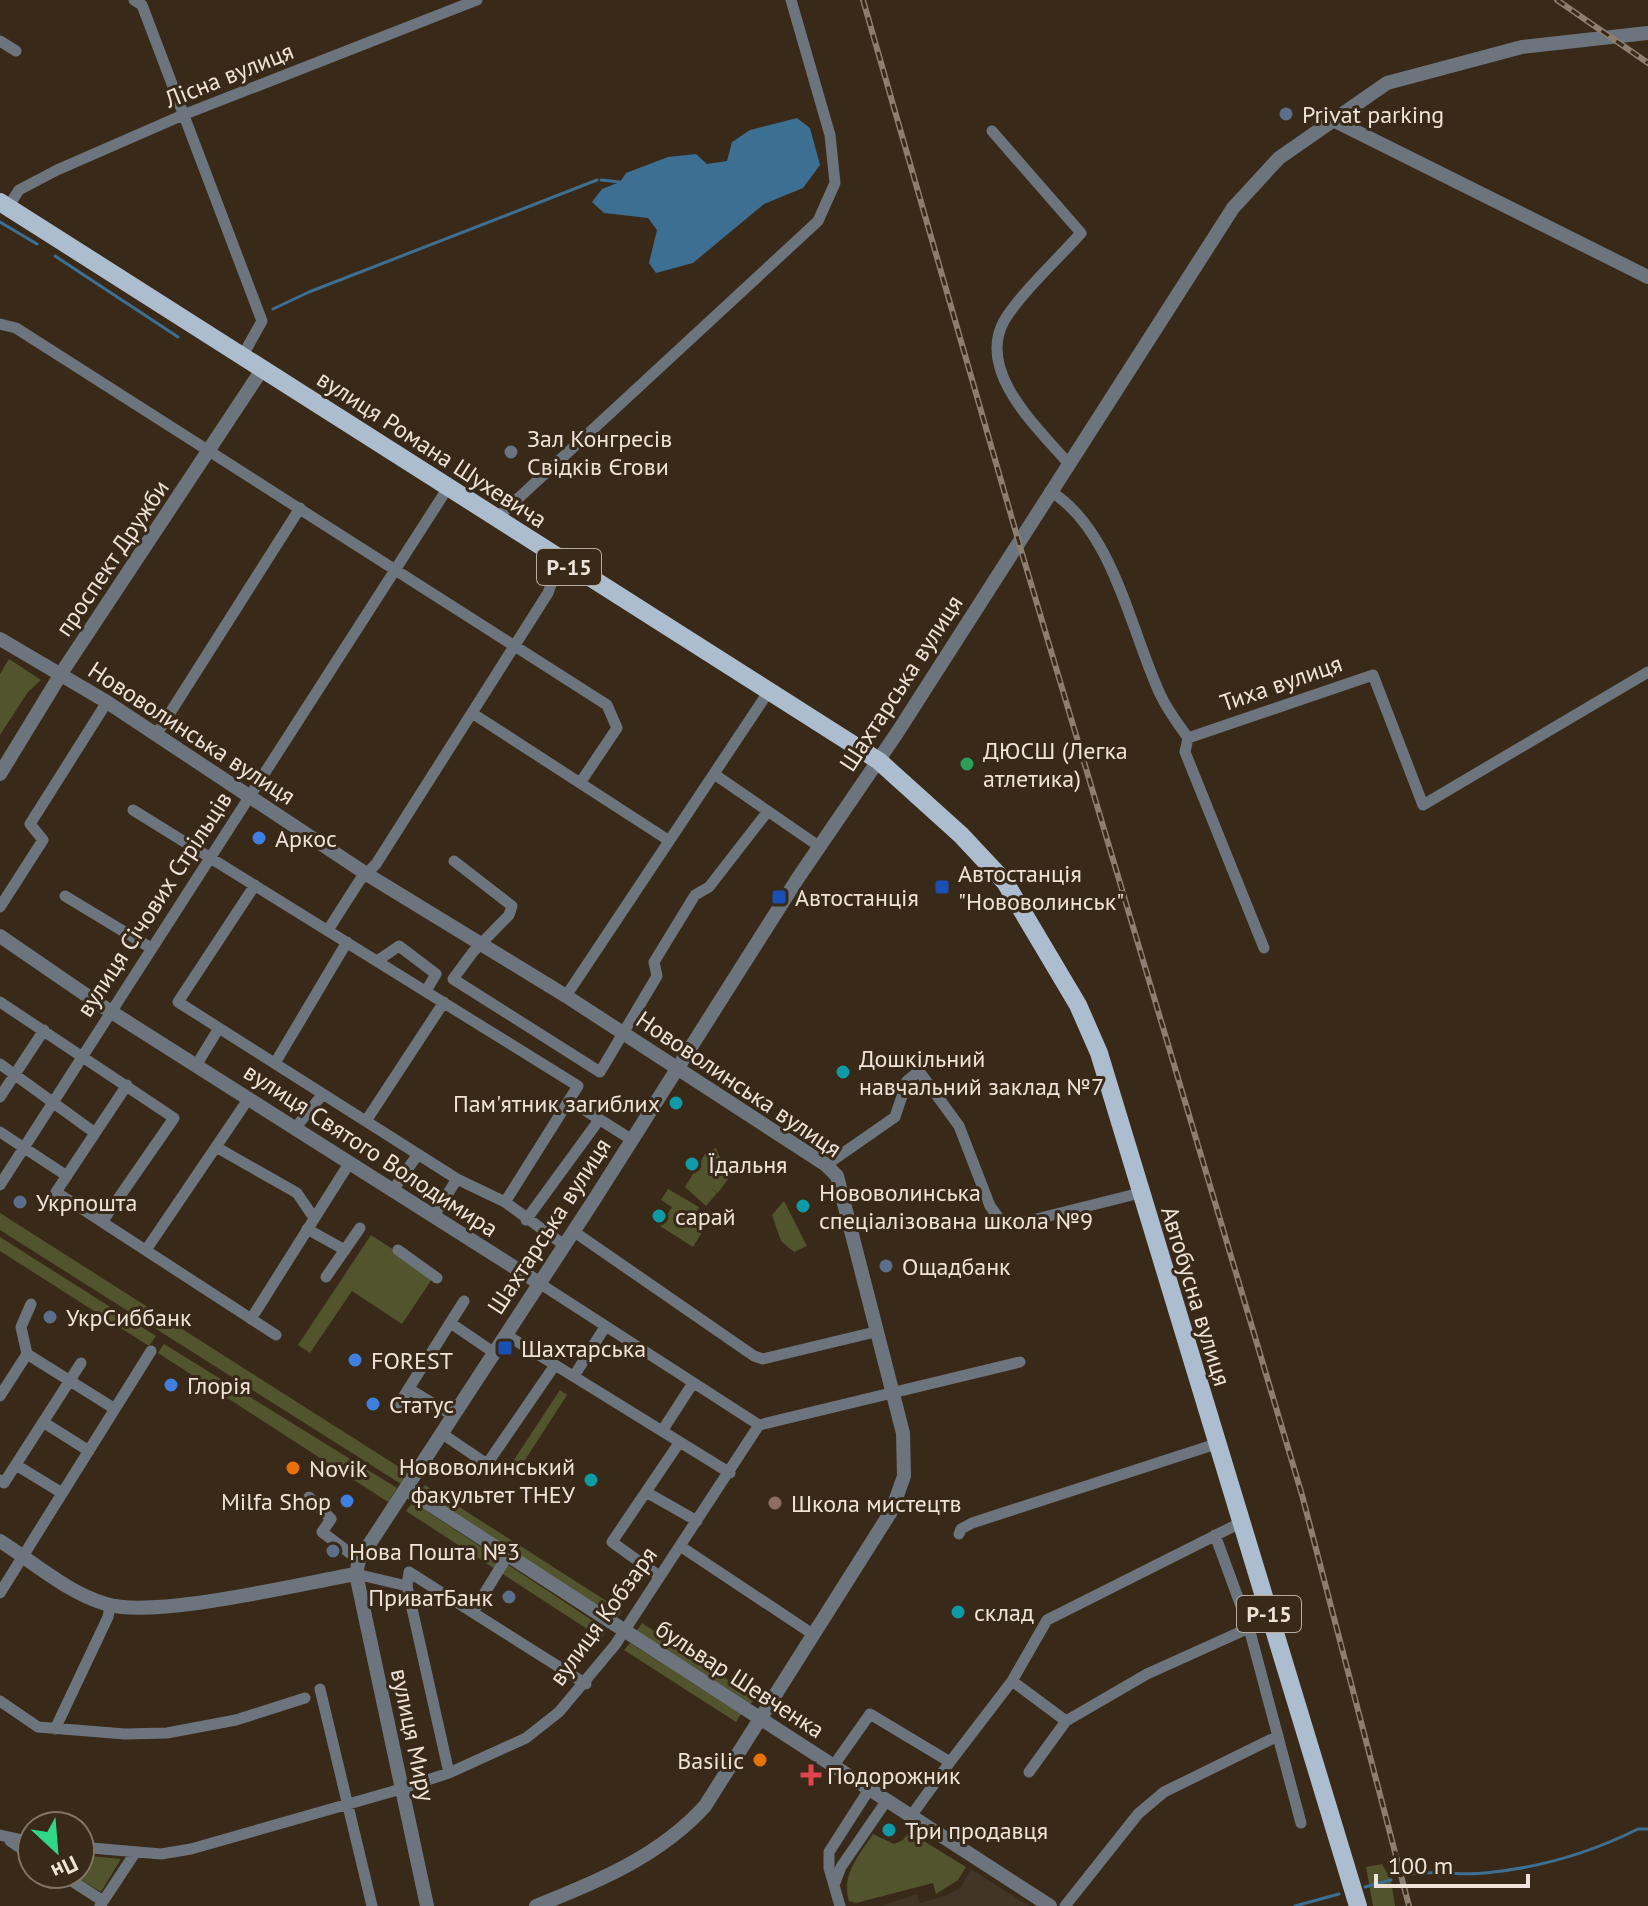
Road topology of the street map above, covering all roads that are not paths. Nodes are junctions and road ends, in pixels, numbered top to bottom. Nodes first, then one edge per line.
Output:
1 (134, 0) edge
2 (477, 0) edge
3 (791, 0) edge
4 (1648, 33) edge
5 (0, 41) edge
6 (16, 51) dead end
7 (183, 115) junction
8 (1331, 119) junction
9 (992, 131) dead end
10 (4, 205) edge
11 (1648, 277) edge
12 (0, 324) edge
13 (243, 355) junction
14 (263, 368) junction
15 (210, 450) junction
16 (1068, 463) junction
17 (449, 486) junction
18 (1050, 491) junction
19 (300, 508) junction
20 (497, 518) junction
21 (559, 561) junction
22 (394, 570) junction
23 (0, 639) edge
24 (514, 647) junction
25 (1648, 672) edge
26 (60, 676) junction
27 (769, 691) junction
28 (107, 702) junction
29 (472, 713) junction
30 (156, 735) junction
31 (1188, 738) junction
32 (879, 761) junction
33 (0, 774) edge
34 (714, 774) junction
35 (580, 783) junction
36 (250, 795) junction
37 (133, 810) dead end
38 (768, 811) junction
39 (668, 840) junction
40 (820, 847) junction
41 (208, 859) junction
42 (454, 861) dead end
43 (368, 875) junction
44 (255, 885) junction
45 (65, 896) dead end
46 (0, 907) edge
47 (328, 930) junction
48 (0, 936) edge
49 (347, 942) junction
50 (480, 944) junction
51 (151, 948) junction
52 (1264, 948) dead end
53 (377, 961) junction
54 (426, 991) junction
55 (566, 996) junction
56 (0, 1002) edge
57 (444, 1002) junction
58 (111, 1011) junction
59 (219, 1028) junction
60 (44, 1030) junction
61 (624, 1034) junction
62 (83, 1055) junction
63 (275, 1063) junction
64 (0, 1064) edge
65 (197, 1064) junction
66 (677, 1067) junction
67 (15, 1075) junction
68 (127, 1085) junction
69 (323, 1094) junction
70 (0, 1097) edge
71 (249, 1098) junction
72 (569, 1100) junction
73 (54, 1102) junction
74 (599, 1120) junction
75 (366, 1121) junction
76 (296, 1127) junction
77 (0, 1132) edge
78 (95, 1133) junction
79 (632, 1140) junction
80 (216, 1147) junction
81 (23, 1149) junction
82 (418, 1154) junction
83 (350, 1162) junction
84 (826, 1165) junction
85 (67, 1176) junction
86 (457, 1179) junction
87 (0, 1185) edge
88 (393, 1190) junction
89 (1140, 1193) junction
90 (505, 1202) junction
91 (433, 1217) junction
92 (526, 1220) junction
93 (102, 1222) junction
94 (311, 1224) junction
95 (360, 1228) dead end
96 (573, 1231) junction
97 (564, 1245) junction
98 (146, 1250) junction
99 (345, 1250) junction
100 (398, 1250) dead end
101 (326, 1277) dead end
102 (437, 1278) dead end
103 (539, 1283) junction
104 (464, 1301) dead end
105 (31, 1304) dead end
106 (251, 1319) junction
107 (452, 1324) junction
108 (605, 1327) junction
109 (875, 1332) junction
110 (505, 1334) junction
111 (276, 1335) dead end
112 (151, 1351) dead end
113 (493, 1352) junction
114 (27, 1354) junction
115 (1020, 1362) dead end
116 (81, 1363) dead end
117 (555, 1365) junction
118 (574, 1376) junction
119 (69, 1382) junction
120 (693, 1383) junction
121 (409, 1389) junction
122 (893, 1393) junction
123 (0, 1396) edge
124 (397, 1407) dead end
125 (115, 1409) junction
126 (452, 1415) junction
127 (43, 1422) junction
128 (759, 1425) junction
129 (662, 1431) junction
130 (441, 1433) junction
131 (679, 1443) junction
132 (1216, 1444) junction
133 (89, 1451) junction
134 (16, 1465) junction
135 (730, 1473) junction
136 (0, 1480) edge
137 (406, 1489) junction
138 (646, 1492) junction
139 (62, 1493) junction
140 (309, 1497) dead end
141 (697, 1521) junction
142 (1240, 1523) junction
143 (959, 1534) dead end
144 (1215, 1535) junction
145 (0, 1541) edge
146 (680, 1546) junction
147 (508, 1555) junction
148 (23, 1556) junction
149 (357, 1567) junction
150 (659, 1576) junction
151 (407, 1586) junction
152 (0, 1593) edge
153 (110, 1606) junction
154 (473, 1612) junction
155 (1249, 1628) junction
156 (624, 1631) junction
157 (811, 1633) junction
158 (1012, 1681) junction
159 (586, 1684) junction
160 (320, 1689) dead end
161 (305, 1698) dead end
162 (0, 1701) edge
163 (758, 1718) junction
164 (1066, 1721) junction
165 (55, 1729) junction
166 (1278, 1736) junction
167 (950, 1762) junction
168 (834, 1765) junction
169 (1029, 1772) dead end
170 (449, 1773) junction
171 (870, 1788) junction
172 (401, 1789) junction
173 (887, 1800) junction
174 (350, 1805) junction
175 (914, 1812) junction
176 (1301, 1823) dead end
177 (96, 1849) edge
178 (135, 1853) junction
179 (834, 1885) junction
180 (83, 1890) edge
181 (102, 1904) edge
182 (372, 1906) edge
183 (427, 1906) edge
184 (536, 1906) edge
185 (840, 1906) edge
186 (1050, 1906) edge
187 (1065, 1906) edge
188 (1358, 1906) edge

1 - 7 street
2 - 7 street, Лісна вулиця
3 - 20 street
4 - 8 street, Шахтарська вулиця
5 - 6 street
7 - 10 street, Лісна вулиця
7 - 13 street
8 - 11 street
8 - 16 street, Шахтарська вулиця
9 - 16 street
10 - 13 main road, вулиця Романа Шухевича / Р-15
12 - 15 street
13 - 14 main road, вулиця Романа Шухевича / Р-15
14 - 15 street, проспект Дружби
14 - 17 main road, вулиця Романа Шухевича / Р-15
15 - 19 street
15 - 26 street, проспект Дружби
16 - 18 street, Шахтарська вулиця
17 - 20 main road, вулиця Романа Шухевича / Р-15
17 - 22 street, вулиця Січових Стрільців
18 - 31 street
18 - 32 street, Шахтарська вулиця
19 - 22 street
19 - 30 street
20 - 21 main road, вулиця Романа Шухевича / Р-15
21 - 24 street
21 - 27 main road, вулиця Романа Шухевича / Р-15
22 - 24 street
22 - 36 street, вулиця Січових Стрільців
23 - 26 street, Нововолинська вулиця
24 - 29 street
24 - 35 street
25 - 31 street, Тиха вулиця
26 - 28 street, Нововолинська вулиця
26 - 33 street, проспект Дружби
27 - 32 main road, вулиця Романа Шухевича / Р-15
27 - 34 street
28 - 30 street, Нововолинська вулиця
28 - 46 street
29 - 35 street
29 - 43 street
30 - 36 street, Нововолинська вулиця
31 - 52 street
32 - 40 street, Шахтарська вулиця
32 - 89 main road, Автобусна вулиця / Р-15
34 - 38 street
34 - 39 street
35 - 39 street
36 - 41 street, вулиця Січових Стрільців
36 - 43 street, Нововолинська вулиця
37 - 41 street
38 - 40 street
38 - 61 street
39 - 55 street
40 - 66 street, Шахтарська вулиця
41 - 44 street
41 - 51 street, вулиця Січових Стрільців
42 - 50 street
43 - 47 street
43 - 50 street, Нововолинська вулиця
44 - 47 street
44 - 59 street
45 - 51 street
47 - 49 street
48 - 58 street, вулиця Святого Володимира
49 - 53 street
49 - 63 street
50 - 55 street, Нововолинська вулиця
50 - 61 street
51 - 58 street, вулиця Січових Стрільців
53 - 54 street
53 - 54 street
54 - 57 street
55 - 61 street, Нововолинська вулиця
56 - 60 street
57 - 72 street
57 - 75 street
58 - 62 street, вулиця Січових Стрільців
58 - 65 street, вулиця Святого Володимира
59 - 63 street
59 - 65 street
60 - 62 street
60 - 67 street
61 - 66 street, Нововолинська вулиця
62 - 68 street
62 - 73 street, вулиця Січових Стрільців
63 - 69 street
64 - 67 street
65 - 71 street, вулиця Святого Володимира
66 - 79 street, Шахтарська вулиця
66 - 84 street, Нововолинська вулиця
67 - 70 street
67 - 73 street
68 - 78 street
68 - 93 street
69 - 75 street
69 - 76 street
71 - 76 street, вулиця Святого Володимира
71 - 80 street
72 - 74 street
72 - 90 street
73 - 78 street
73 - 81 street, вулиця Січових Стрільців
74 - 79 street
74 - 92 street
75 - 82 street
76 - 83 street, вулиця Святого Володимира
77 - 81 street
78 - 85 street
79 - 96 street, Шахтарська вулиця
80 - 94 street
80 - 98 street
81 - 85 street
81 - 87 street, вулиця Січових Стрільців
82 - 86 street
82 - 88 street
83 - 88 street, вулиця Святого Володимира
83 - 94 street
84 - 89 street
84 - 109 street, Нововолинська вулиця
85 - 93 street
86 - 90 street
86 - 91 street
88 - 91 street, вулиця Святого Володимира
89 - 132 main road, Автобусна вулиця / Р-15
90 - 92 street
91 - 103 street, вулиця Святого Володимира
92 - 97 street
93 - 98 street
94 - 99 street
94 - 106 street
95 - 99 street
96 - 97 street, Шахтарська вулиця
96 - 109 street
97 - 103 street, Шахтарська вулиця
98 - 106 street
99 - 101 street
100 - 102 street
103 - 108 street, вулиця Святого Володимира
103 - 110 street, Шахтарська вулиця
104 - 107 street
105 - 114 street
106 - 111 street
107 - 113 street
107 - 121 street
108 - 118 street
108 - 120 street, вулиця Святого Володимира
109 - 122 street, Нововолинська вулиця
110 - 113 street, Шахтарська вулиця
110 - 117 street
112 - 125 street
113 - 126 street, Шахтарська вулиця
114 - 119 street
114 - 123 street
115 - 122 street
116 - 119 street
117 - 118 street
117 - 130 street
118 - 129 street
119 - 125 street
119 - 127 street
120 - 128 street, вулиця Святого Володимира
120 - 129 street
121 - 124 street
121 - 126 street
122 - 128 street
122 - 157 street, Нововолинська вулиця
125 - 133 street
126 - 130 street, Шахтарська вулиця
127 - 133 street
127 - 134 street
128 - 135 street, вулиця Кобзаря
129 - 131 street
130 - 137 street, Шахтарська вулиця
131 - 135 street
131 - 138 street
132 - 142 main road, Автобусна вулиця / Р-15
132 - 143 street
133 - 139 street
134 - 136 street
134 - 139 street
135 - 141 street, вулиця Кобзаря
137 - 147 street, бульвар Шевченка
137 - 149 street, Шахтарська вулиця
138 - 141 street
138 - 150 street
139 - 148 street
140 - 149 street
141 - 146 street, вулиця Кобзаря
142 - 144 street
142 - 188 main road, Автобусна вулиця / Р-15
144 - 155 street
144 - 158 street
145 - 148 street
146 - 150 street, вулиця Кобзаря
146 - 157 street
147 - 154 street
147 - 156 street, бульвар Шевченка
148 - 152 street
148 - 153 street
149 - 151 street
149 - 153 street
149 - 172 street, вулиця Миру
150 - 156 street, вулиця Кобзаря
151 - 154 street
151 - 170 street
153 - 165 street
154 - 159 street
155 - 164 street
155 - 166 street
156 - 159 street, вулиця Кобзаря
156 - 163 street, бульвар Шевченка
157 - 163 street, Нововолинська вулиця
158 - 164 street
158 - 167 street
159 - 170 street, вулиця Кобзаря
160 - 174 street
161 - 165 street
162 - 165 street
163 - 168 street, бульвар Шевченка
163 - 184 street, Нововолинська вулиця
164 - 169 street
166 - 176 street
166 - 187 street
167 - 168 street
167 - 175 street
168 - 171 street, бульвар Шевченка
170 - 172 street, вулиця Кобзаря
171 - 173 street, бульвар Шевченка
171 - 179 street
172 - 174 street, вулиця Кобзаря
172 - 183 street, вулиця Миру
173 - 175 street, бульвар Шевченка
173 - 179 street
174 - 178 street, вулиця Кобзаря
174 - 182 street
175 - 186 street, бульвар Шевченка
177 - 178 street, вулиця Кобзаря
178 - 181 street
179 - 185 street
180 - 181 street

